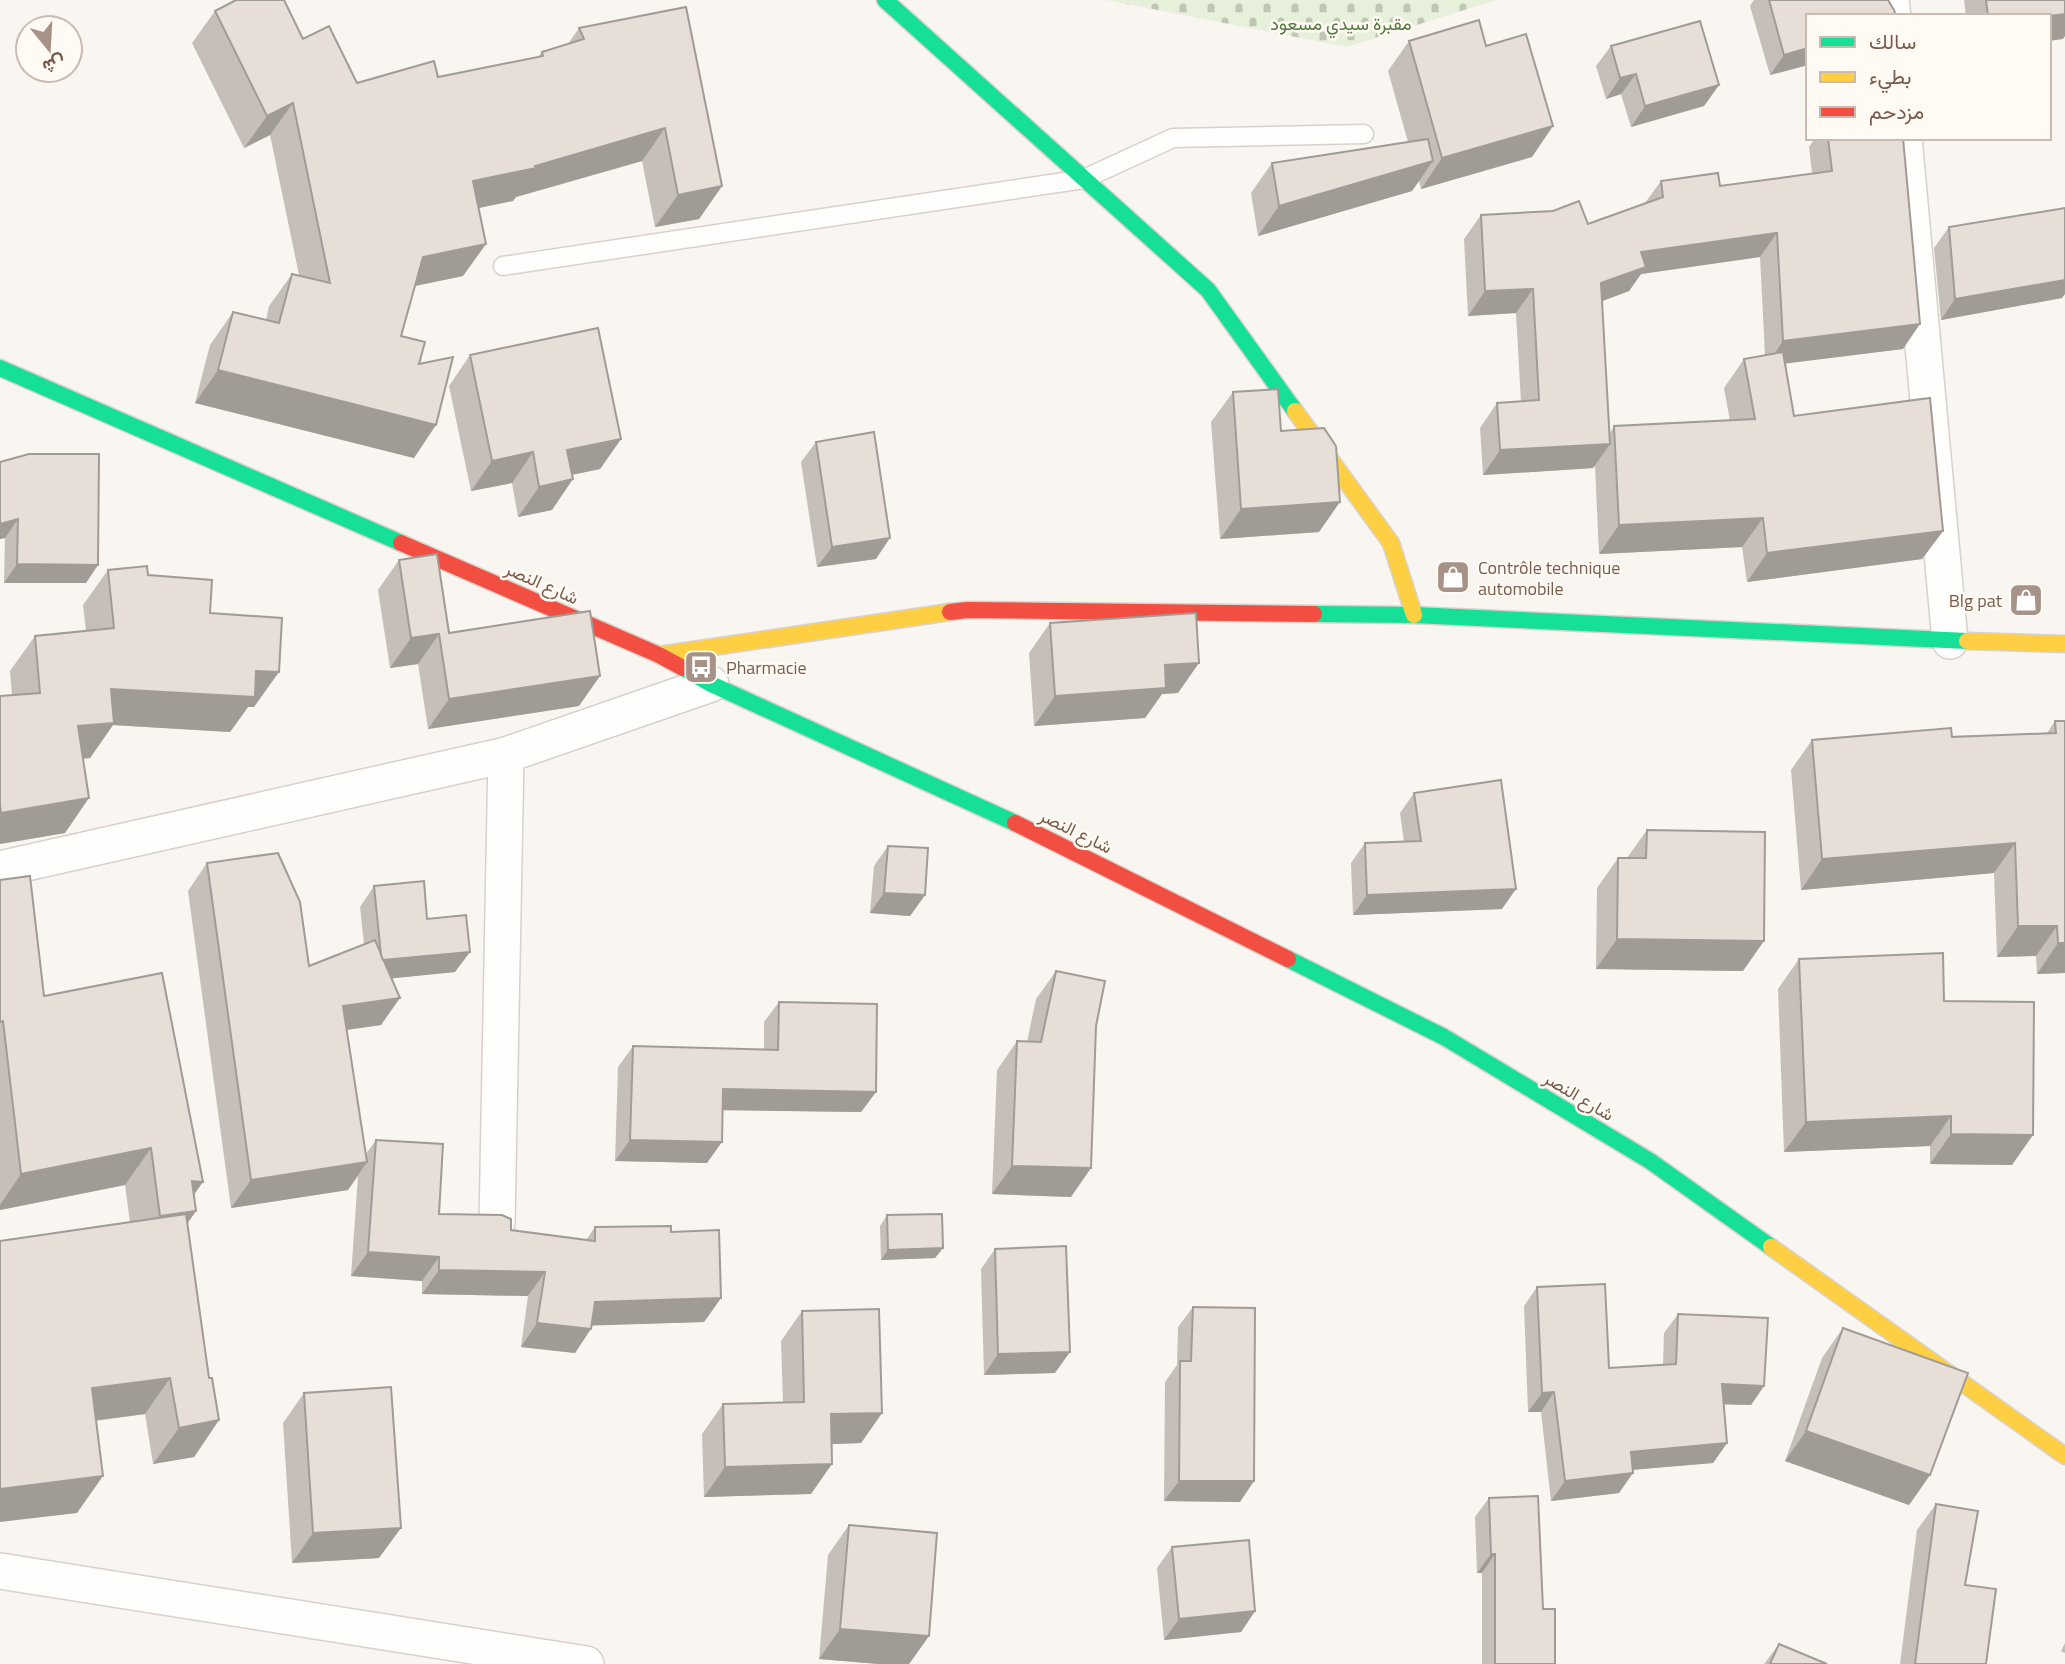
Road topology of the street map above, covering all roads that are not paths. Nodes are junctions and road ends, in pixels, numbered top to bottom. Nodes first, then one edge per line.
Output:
1 (885, 0) edge
2 (1364, 134) dead end
3 (1904, 140) edge
4 (1084, 179) junction
5 (503, 266) dead end
6 (0, 368) edge
7 (1414, 615) junction
8 (1950, 641) junction
9 (2065, 644) edge
10 (659, 655) junction
11 (711, 684) junction
12 (506, 755) junction
13 (0, 869) edge
14 (497, 1223) edge
15 (2065, 1456) edge
16 (0, 1571) edge
17 (586, 1664) edge

1 - 4 main road
2 - 4 lane
3 - 8 street
4 - 5 lane
4 - 7 main road
6 - 10 main road, شارع النصر
7 - 8 main road
7 - 10 main road
8 - 9 main road
10 - 11 main road, شارع النصر
11 - 12 street
11 - 15 main road, شارع النصر
12 - 13 street
12 - 14 street
16 - 17 street

